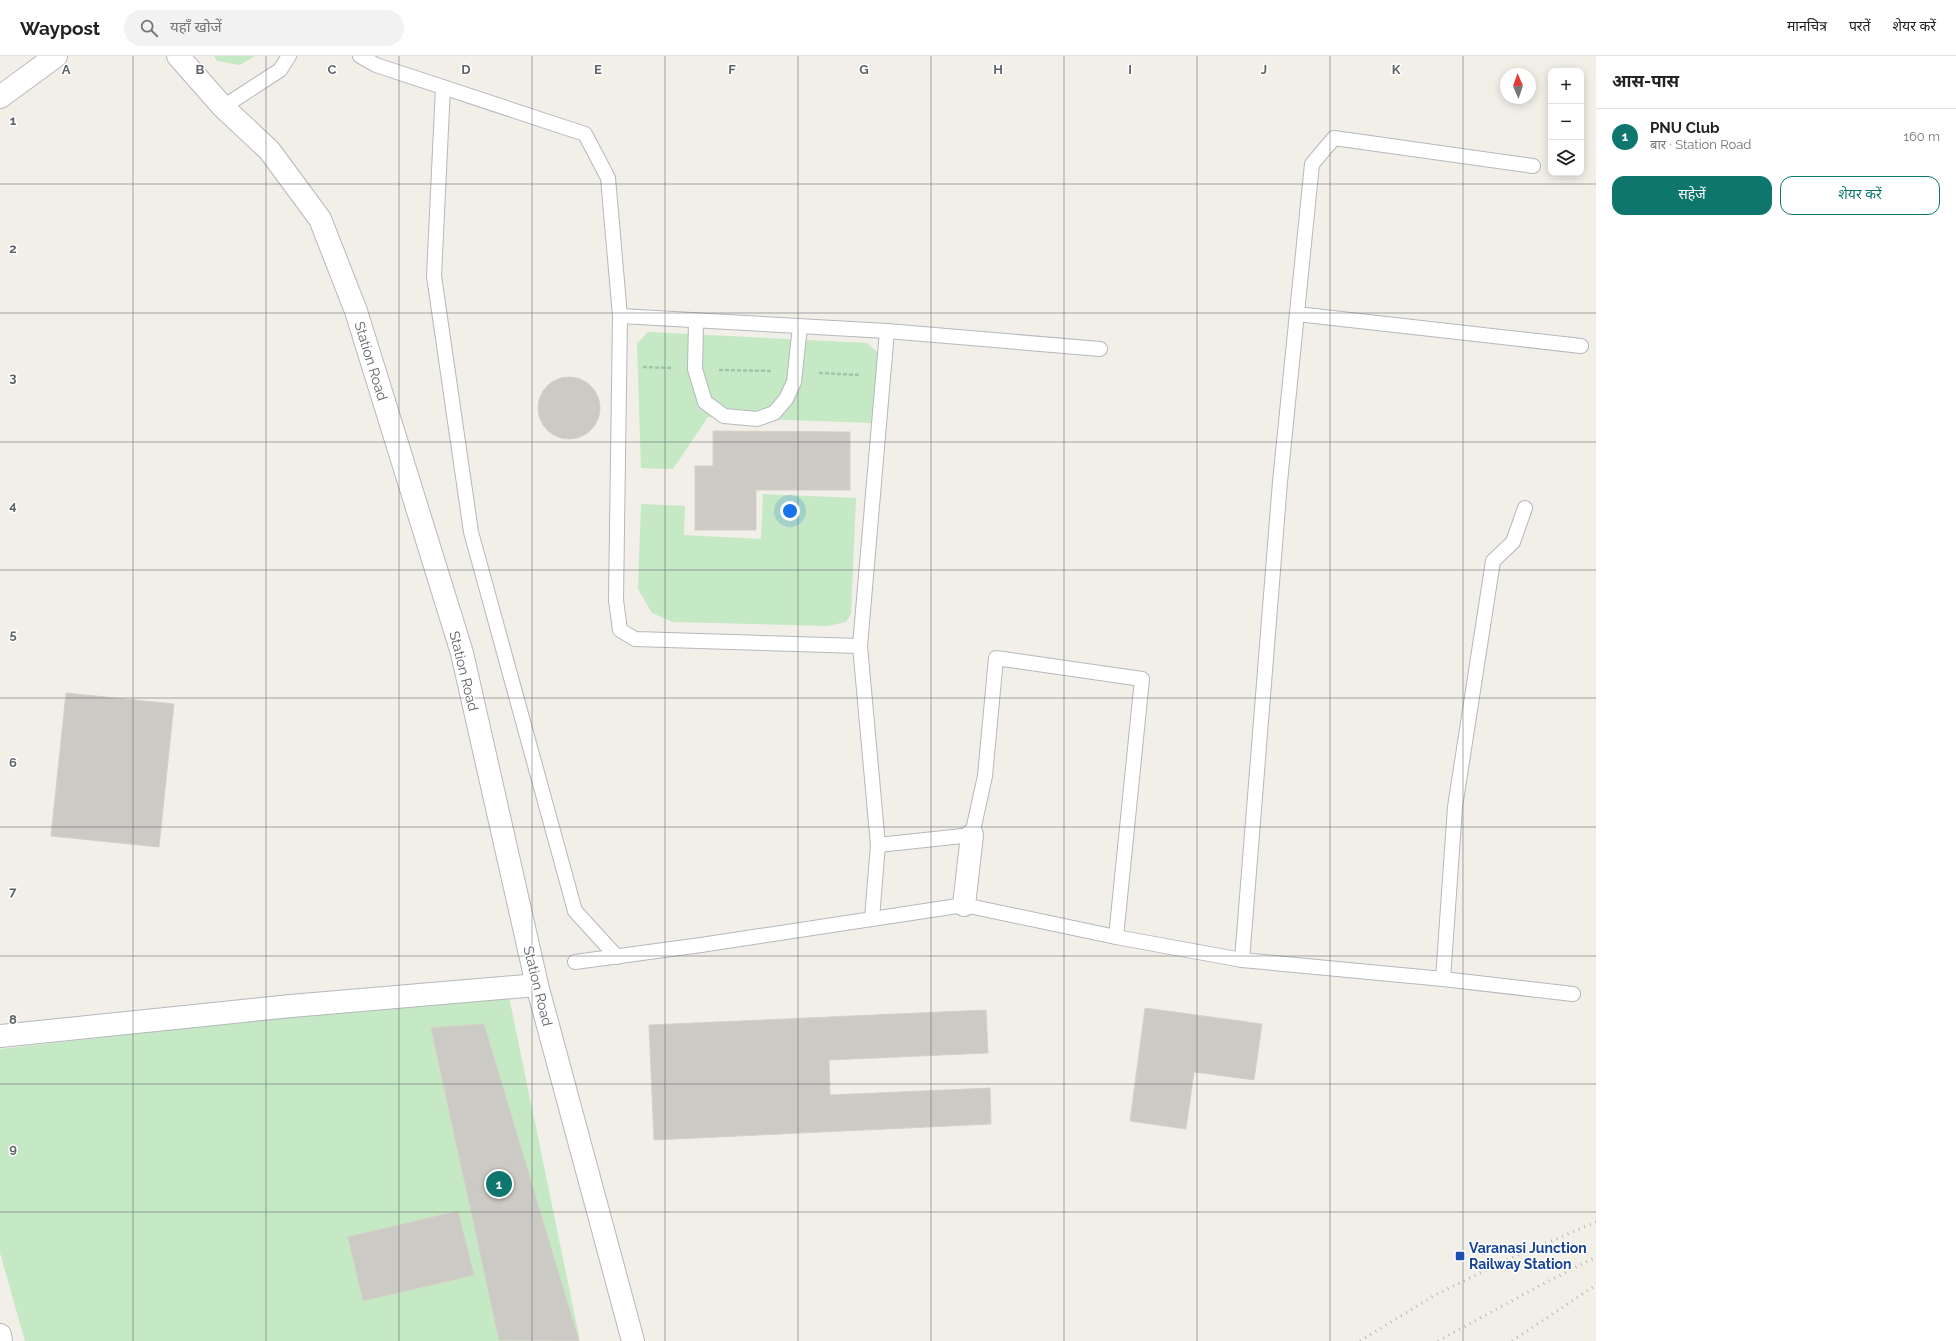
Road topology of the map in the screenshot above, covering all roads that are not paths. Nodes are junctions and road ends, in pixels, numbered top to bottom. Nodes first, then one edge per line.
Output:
1 (56, 56) edge
2 (178, 56) edge
3 (289, 56) edge
4 (360, 56) edge
5 (443, 87) junction
6 (0, 97) edge
7 (223, 107) junction
8 (1533, 166) dead end
9 (1297, 314) junction
10 (620, 316) junction
11 (696, 321) junction
12 (800, 326) junction
13 (887, 331) junction
14 (1581, 346) dead end
15 (1100, 349) dead end
16 (1524, 508) dead end
17 (860, 646) junction
18 (972, 835) junction
19 (878, 845) junction
20 (964, 905) junction
21 (872, 918) junction
22 (1116, 936) junction
23 (617, 956) junction
24 (1242, 960) junction
25 (575, 962) dead end
26 (1443, 979) junction
27 (536, 985) junction
28 (1572, 994) dead end
29 (0, 1036) edge
30 (0, 1335) edge
31 (1, 1341) edge
32 (633, 1341) edge

1 - 6 street
2 - 7 street, Station Road
3 - 7 lane
4 - 5 lane
5 - 10 lane
5 - 23 lane
7 - 27 street, Station Road
8 - 9 lane
9 - 14 lane
9 - 24 lane
10 - 11 lane
10 - 17 lane
11 - 12 lane
11 - 12 lane
12 - 13 lane
13 - 15 lane
13 - 17 lane
16 - 26 lane
17 - 19 lane
18 - 19 lane
18 - 20 street
18 - 22 lane
19 - 21 lane
20 - 21 lane
20 - 22 lane
21 - 23 lane
22 - 24 lane
23 - 25 lane
24 - 26 lane
26 - 28 lane
27 - 29 street
27 - 32 street, Station Road
30 - 31 street

